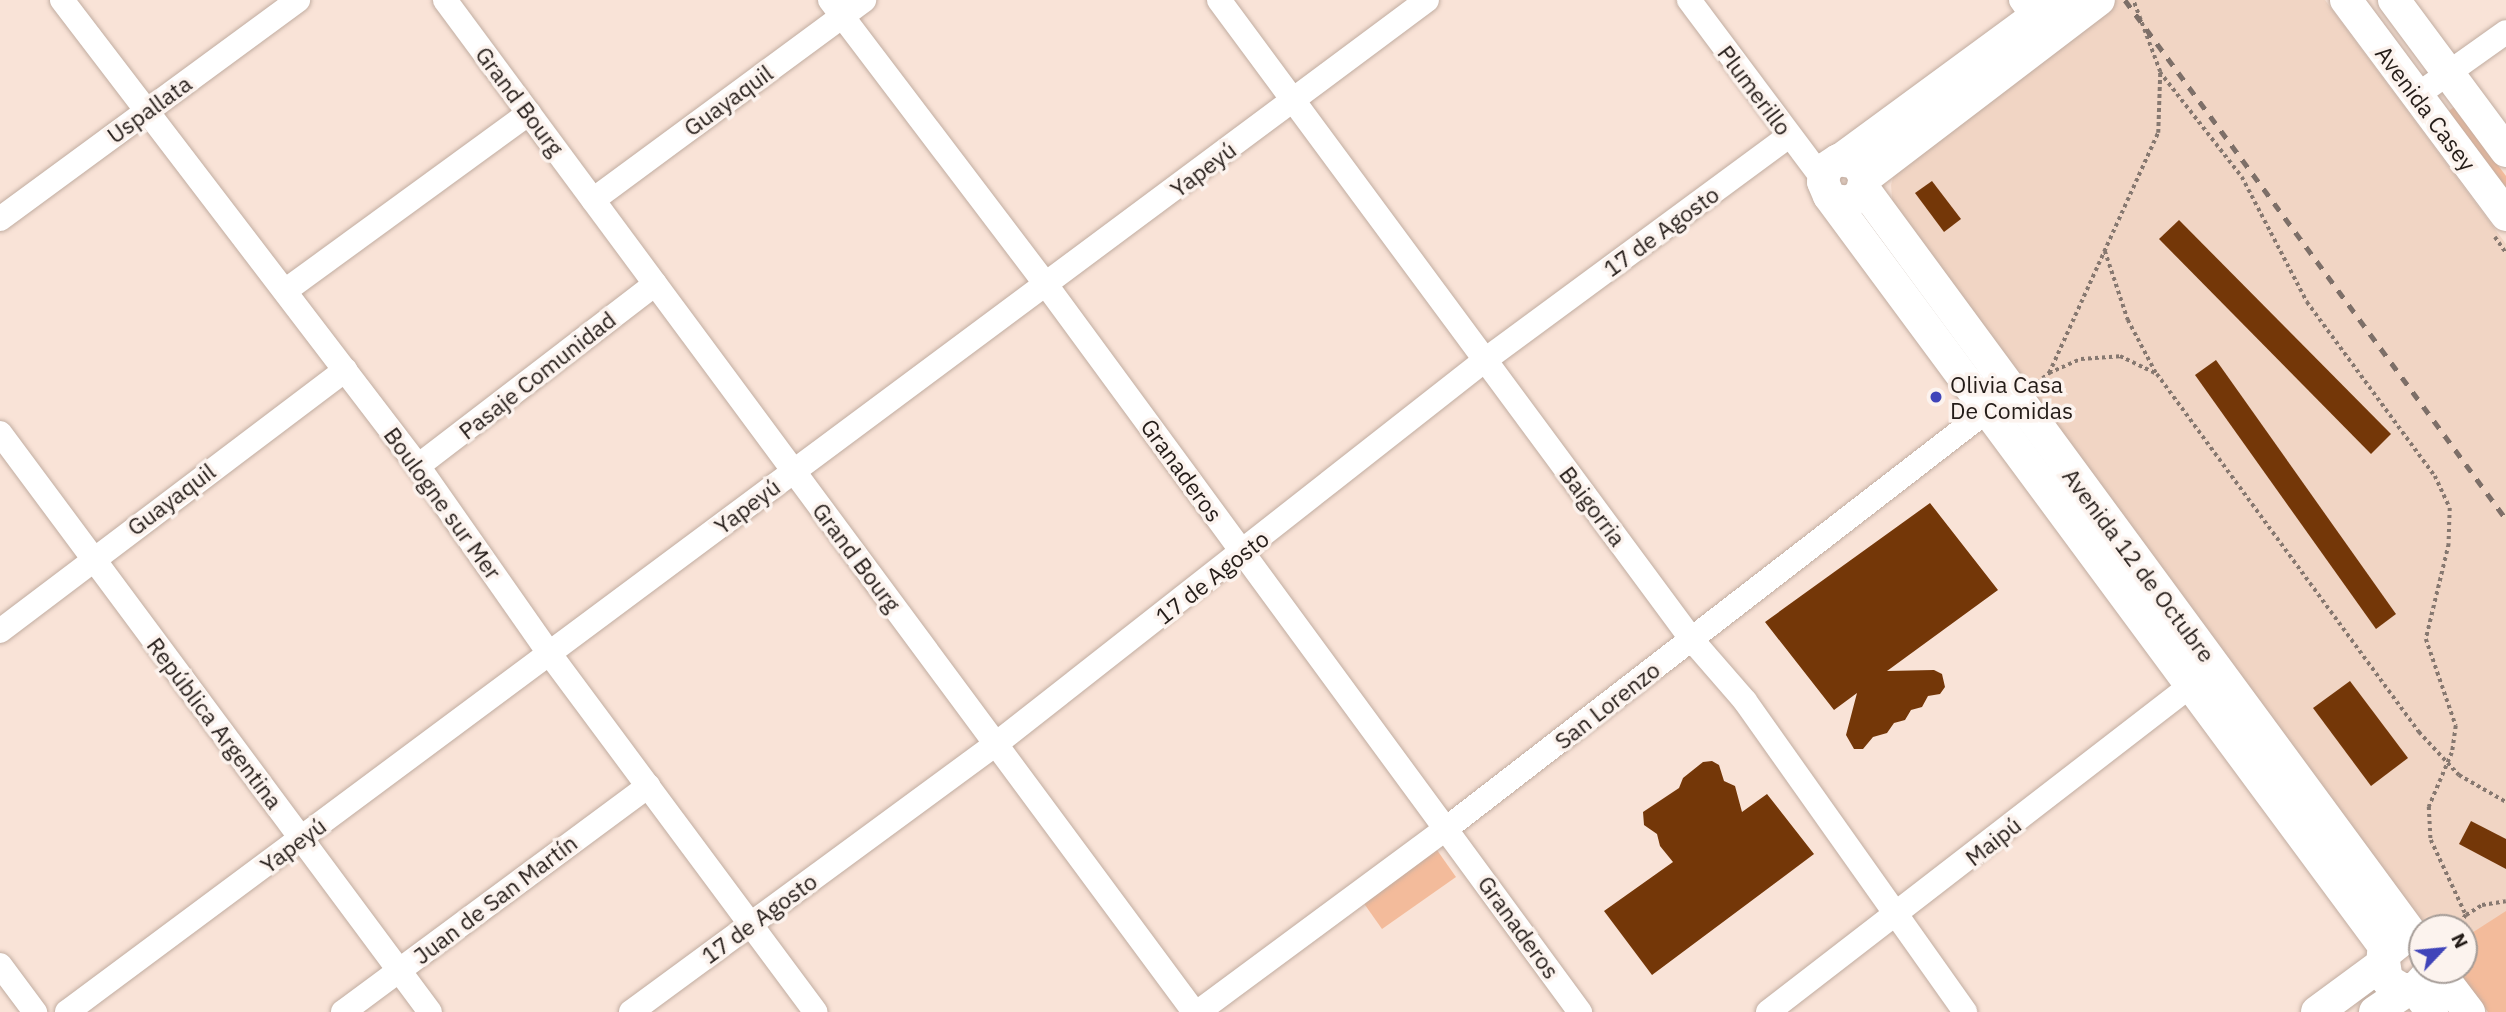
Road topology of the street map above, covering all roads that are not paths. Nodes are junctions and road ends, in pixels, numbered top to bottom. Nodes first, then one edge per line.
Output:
1 (62, 0) edge
2 (298, 0) edge
3 (445, 0) edge
4 (864, 0) edge
5 (1219, 0) edge
6 (1427, 0) edge
7 (1689, 0) edge
8 (2099, 0) edge
9 (2346, 0) edge
10 (2394, 0) edge
11 (836, 8) edge
12 (2041, 15) edge
13 (2506, 32) edge
14 (2448, 73) junction
15 (2416, 96) junction
16 (1293, 100) junction
17 (147, 110) junction
18 (529, 113) junction
19 (1789, 136) junction
20 (2506, 151) edge
21 (1833, 180) junction
22 (1865, 183) junction
23 (593, 200) junction
24 (2506, 215) edge
25 (0, 219) edge
26 (655, 284) junction
27 (1047, 286) junction
28 (285, 291) junction
29 (1485, 360) junction
30 (345, 370) junction
31 (2005, 401) junction
32 (0, 433) edge
33 (418, 466) junction
34 (794, 471) junction
35 (1244, 553) junction
36 (93, 558) junction
37 (0, 631) edge
38 (1692, 640) junction
39 (549, 653) junction
40 (2215, 667) junction
41 (2190, 686) junction
42 (996, 744) junction
43 (648, 786) junction
44 (1447, 828) junction
45 (302, 839) junction
46 (1895, 918) junction
47 (750, 925) junction
48 (2401, 949) edge
49 (0, 965) edge
50 (399, 970) junction
51 (2425, 986) edge
52 (35, 1012) edge
53 (67, 1012) edge
54 (343, 1012) edge
55 (430, 1012) edge
56 (631, 1012) edge
57 (816, 1012) edge
58 (1196, 1012) edge
59 (1580, 1012) edge
60 (1768, 1012) edge
61 (1965, 1012) edge
62 (2317, 1012) edge
63 (2375, 1012) edge
64 (2469, 1012) edge

1 - 17 street, Boulogne sur Mer
2 - 17 street, Uspallata
3 - 18 street, Grand Bourg
4 - 11 street, Guayaquil
5 - 16 street, Baigorria
6 - 16 street, Yapeyú
7 - 19 street, Plumerillo
8 - 12 main road
9 - 15 main road, Avenida Casey
10 - 14 main road, Avenida Casey
11 - 23 street, Guayaquil
11 - 27 street, Granaderos
12 - 21 main road
12 - 22 main road
13 - 14 street
14 - 15 street
14 - 20 main road, Avenida Casey
15 - 24 main road, Avenida Casey
16 - 27 street, Yapeyú
16 - 29 street, Baigorria
17 - 25 street, Uspallata
17 - 28 street, Boulogne sur Mer
18 - 23 street, Grand Bourg
18 - 28 street
19 - 21 street, Plumerillo
19 - 29 street, 17 de Agosto
21 - 22 main road, Avenida 12 de Octubre
21 - 31 main road, Avenida 12 de Octubre
22 - 31 main road, Avenida 12 de Octubre
23 - 26 street, Grand Bourg
26 - 33 street, Pasaje Comunidad
26 - 34 street, Grand Bourg
27 - 34 street, Yapeyú
27 - 35 street, Granaderos
28 - 30 street, Boulogne sur Mer
29 - 35 street, 17 de Agosto
29 - 38 street, Baigorria
30 - 33 street, Boulogne sur Mer
30 - 36 street, Guayaquil
31 - 38 street, San Lorenzo
31 - 40 main road, Avenida 12 de Octubre
31 - 41 main road, Avenida 12 de Octubre
32 - 36 street, República Argentina
33 - 39 street, Boulogne sur Mer
34 - 39 street, Yapeyú
34 - 42 street, Grand Bourg
35 - 42 street, 17 de Agosto
35 - 44 street, Granaderos
36 - 37 street, Guayaquil
36 - 45 street, República Argentina
38 - 44 street, San Lorenzo
38 - 46 street, Baigorria
39 - 43 street, Boulogne sur Mer
39 - 45 street, Yapeyú
40 - 41 street, Maipú
40 - 48 main road, Avenida 12 de Octubre
41 - 46 street, Maipú
41 - 48 main road, Avenida 12 de Octubre
42 - 47 street, 17 de Agosto
42 - 58 street, Grand Bourg
43 - 47 street, Boulogne sur Mer
43 - 50 street, Juan de San Martín
44 - 58 street, San Lorenzo
44 - 59 street, Granaderos
45 - 50 street, República Argentina
45 - 53 street, Yapeyú
46 - 60 street, Maipú
46 - 61 street, Baigorria
47 - 56 street, 17 de Agosto
47 - 57 street, Boulogne sur Mer
48 - 51 main road
48 - 62 main road
49 - 52 street
50 - 54 street, Juan de San Martín
50 - 55 street, República Argentina
51 - 63 main road
51 - 64 main road

